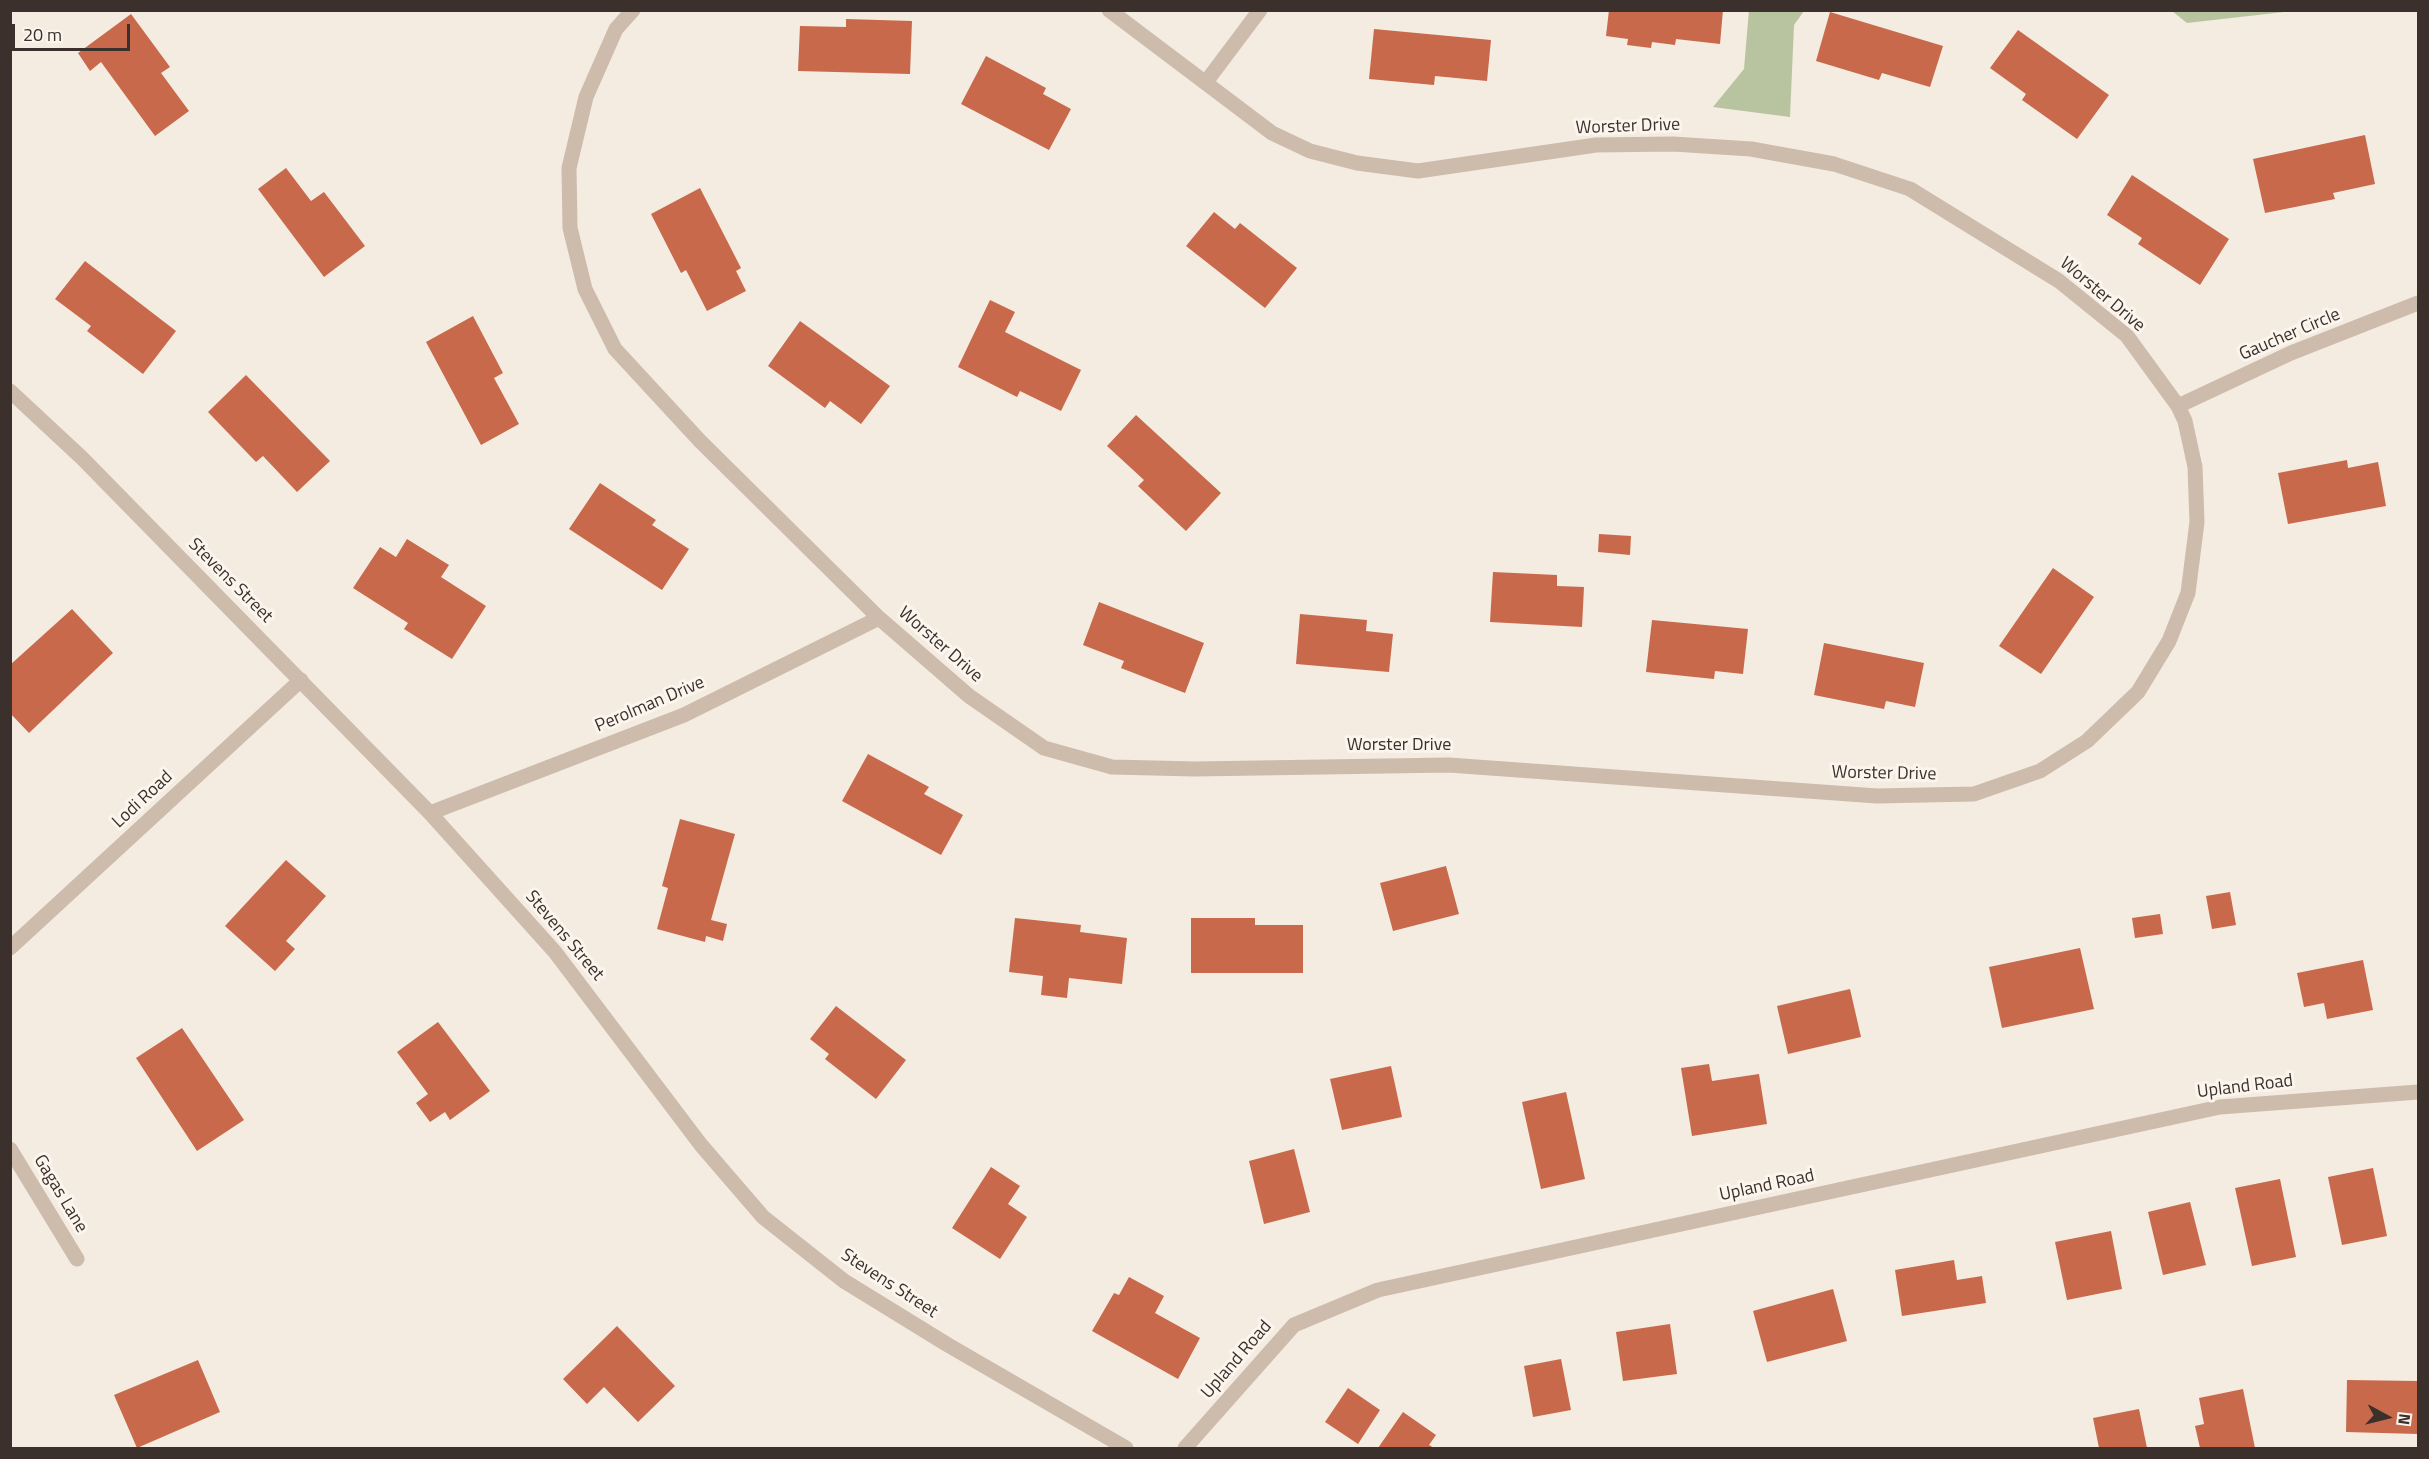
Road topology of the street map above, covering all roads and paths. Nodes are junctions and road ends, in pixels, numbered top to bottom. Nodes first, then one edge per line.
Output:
1 (633, 10) edge
2 (1109, 10) edge
3 (1260, 10) edge
4 (1206, 82) junction
5 (2418, 303) edge
6 (10, 392) edge
7 (2178, 406) junction
8 (879, 618) junction
9 (301, 680) junction
10 (430, 813) junction
11 (10, 948) edge
12 (2418, 1092) edge
13 (10, 1149) edge
14 (77, 1259) dead end
15 (1126, 1449) edge
16 (1185, 1449) edge

1 - 8 street, Worster Drive
2 - 4 street, Worster Drive
3 - 4 street
4 - 7 street, Worster Drive
5 - 7 street, Gaucher Circle
6 - 9 street, Stevens Street
7 - 8 street, Worster Drive
8 - 10 street, Perolman Drive
9 - 10 street, Stevens Street
9 - 11 street, Lodi Road
10 - 15 street, Stevens Street
12 - 16 street, Upland Road
13 - 14 street, Gagas Lane

